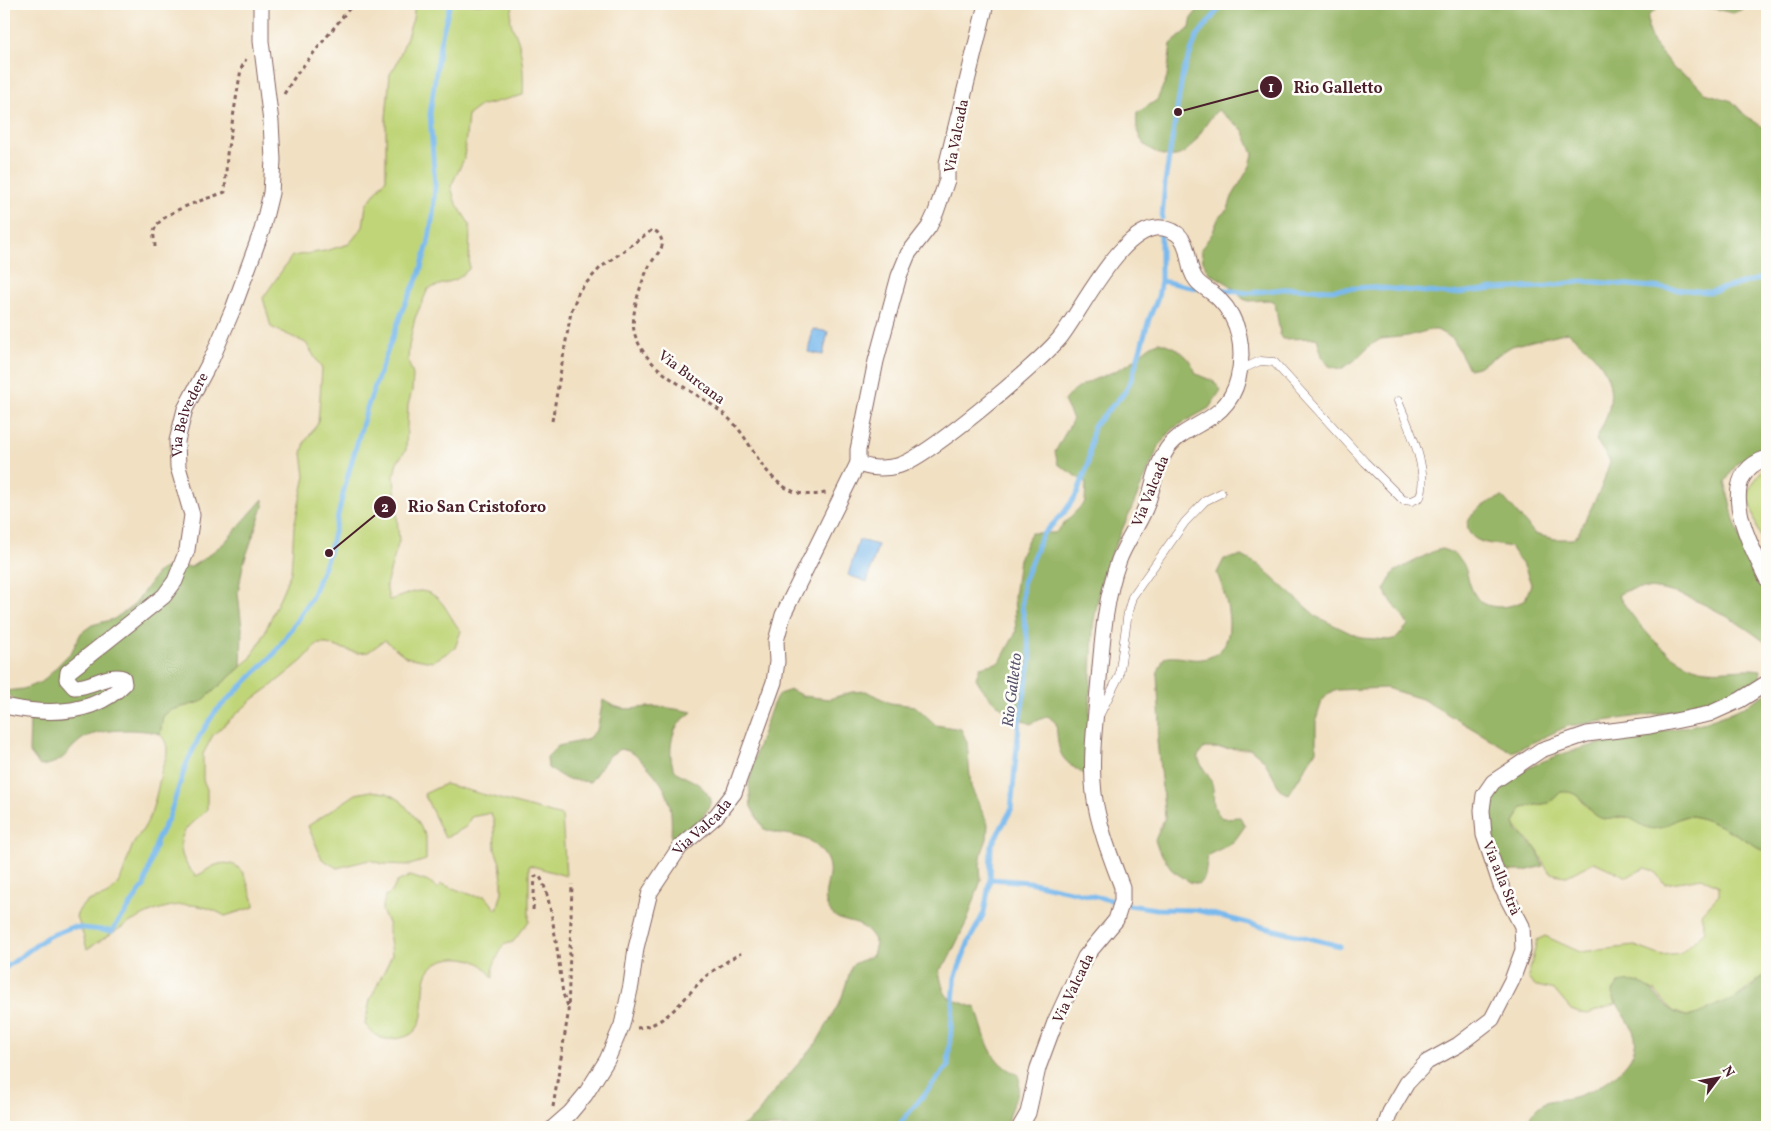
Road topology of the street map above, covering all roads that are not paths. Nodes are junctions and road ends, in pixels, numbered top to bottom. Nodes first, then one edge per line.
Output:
1 (260, 4) edge
2 (986, 4) edge
3 (1240, 370) junction
4 (1398, 401) dead end
5 (1767, 458) edge
6 (858, 463) junction
7 (1222, 493) dead end
8 (1767, 579) edge
9 (1767, 683) edge
10 (4, 706) edge
11 (1095, 723) junction
12 (558, 1124) edge
13 (1020, 1127) edge
14 (1385, 1127) edge

1 - 10 street, Via Belvedere
2 - 6 street, Via Valcada
3 - 4 lane
3 - 6 street, Via Valcada
3 - 11 street, Via Valcada
5 - 8 street
6 - 12 street, Via Valcada
7 - 11 lane
9 - 14 street, Via alla Strà
11 - 13 street, Via Valcada

